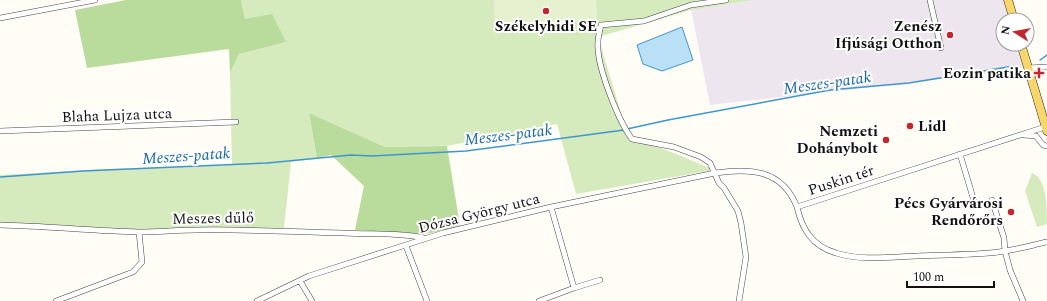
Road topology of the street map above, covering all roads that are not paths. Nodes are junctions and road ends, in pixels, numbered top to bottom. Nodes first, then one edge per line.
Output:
1 (95, 0) edge
2 (726, 0) edge
3 (930, 0) edge
4 (1008, 0) edge
5 (1012, 12) edge
6 (0, 18) edge
7 (941, 48) dead end
8 (1023, 52) edge
9 (1047, 67) edge
10 (1028, 68) junction
11 (236, 122) dead end
12 (1046, 129) edge
13 (0, 131) edge
14 (1019, 135) junction
15 (1047, 146) edge
16 (960, 154) junction
17 (715, 173) junction
18 (992, 200) dead end
19 (974, 201) dead end
20 (551, 207) junction
21 (797, 207) junction
22 (0, 225) edge
23 (139, 232) junction
24 (425, 238) junction
25 (1047, 242) edge
26 (406, 246) junction
27 (1005, 251) junction
28 (600, 280) dead end
29 (300, 281) junction
30 (574, 288) junction
31 (56, 301) edge
32 (256, 301) edge
33 (312, 301) edge
34 (427, 301) edge
35 (539, 301) edge
36 (739, 301) edge
37 (1023, 301) edge

1 - 6 street
2 - 17 street
3 - 7 street
4 - 5 main road
8 - 10 main road
9 - 10 street
10 - 12 main road
11 - 13 street, Blaha Lujza utca
12 - 14 street, Puskin tér
14 - 15 street, Puskin tér
14 - 16 street, Puskin tér
16 - 19 street
16 - 21 street, Puskin tér
17 - 20 street, Dózsa György utca
17 - 21 street, Dózsa György utca
17 - 36 street
18 - 27 street
20 - 24 street, Dózsa György utca
20 - 30 street
21 - 27 street, Puskin tér
22 - 23 street, Meszes dűlő
23 - 24 street, Meszes dűlő
23 - 31 street
24 - 26 street, Dózsa György utca
25 - 27 street, Puskin tér
26 - 29 street, Dózsa György utca
26 - 34 street
27 - 37 street
28 - 30 street
29 - 32 street, Dózsa György utca
29 - 33 street
30 - 35 street

